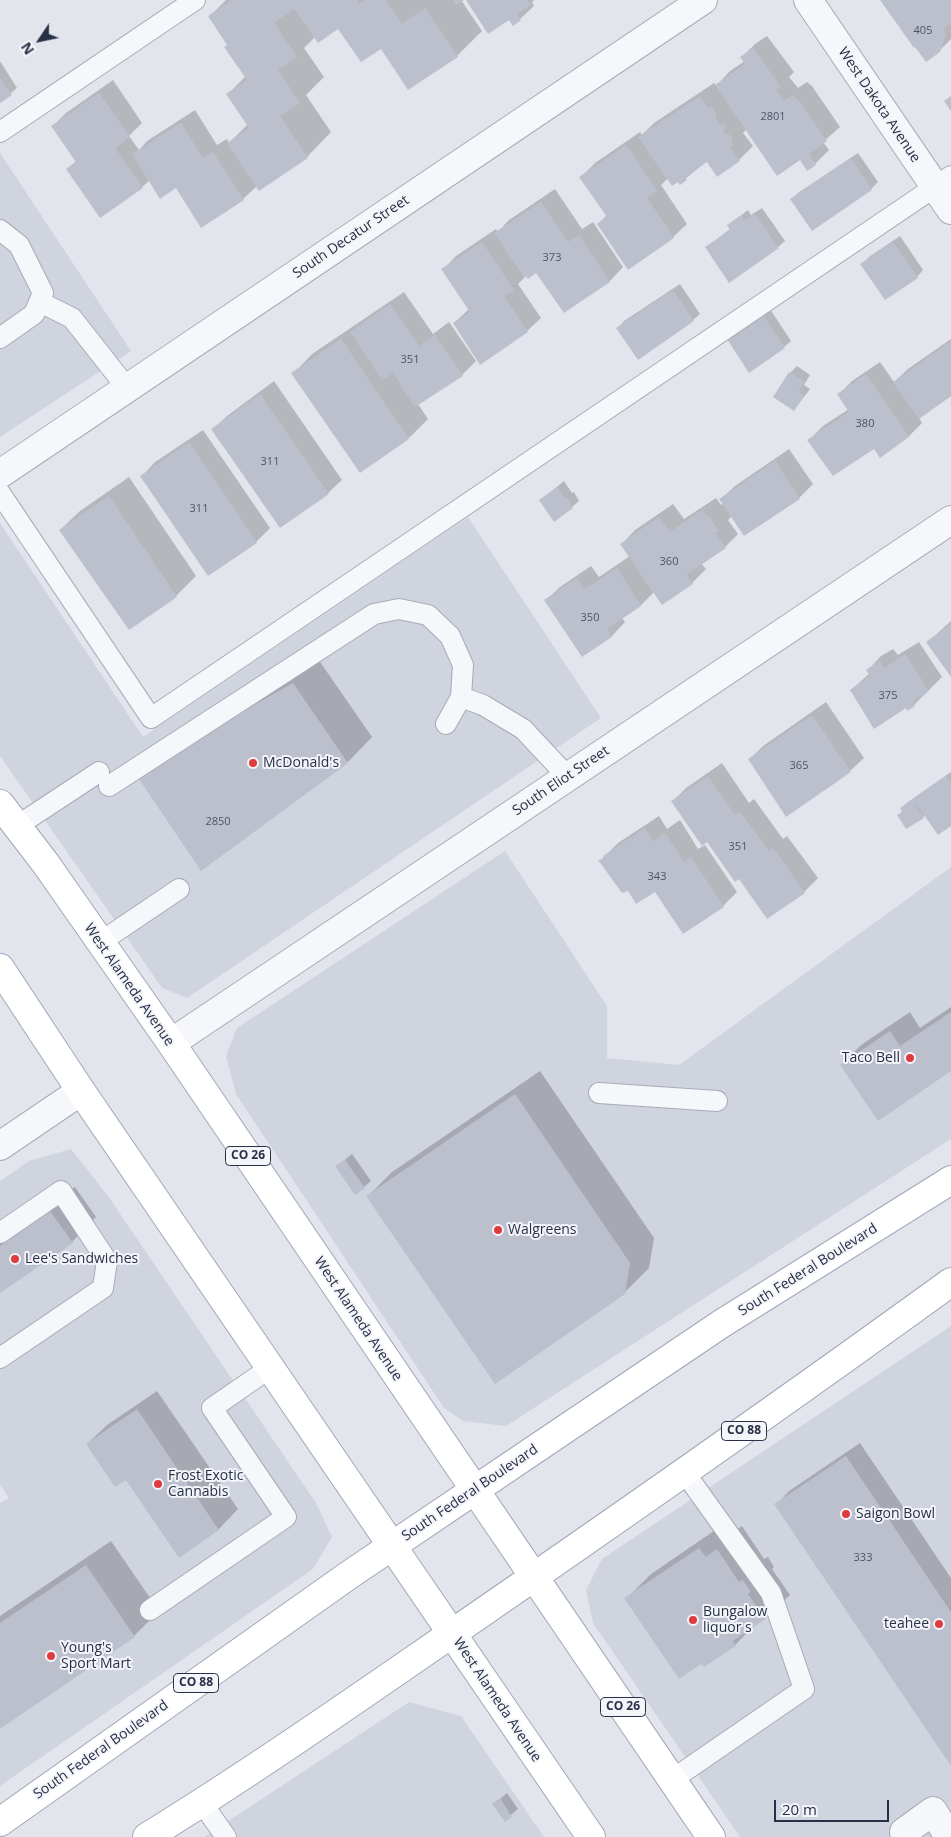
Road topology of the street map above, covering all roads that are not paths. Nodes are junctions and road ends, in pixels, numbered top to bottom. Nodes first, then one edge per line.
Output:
1 (195, 0) edge
2 (703, 0) edge
3 (808, 0) edge
4 (0, 132) edge
5 (943, 181) edge
6 (951, 210) edge
7 (0, 230) edge
8 (40, 302) junction
9 (0, 338) edge
10 (127, 388) junction
11 (0, 474) edge
12 (0, 493) edge
13 (951, 520) edge
14 (461, 697) junction
15 (446, 724) dead end
16 (568, 777) junction
17 (0, 804) edge
18 (17, 826) junction
19 (179, 889) dead end
20 (99, 943) junction
21 (0, 968) edge
22 (171, 1043) junction
23 (81, 1091) junction
24 (599, 1092) dead end
25 (718, 1101) dead end
26 (0, 1146) edge
27 (951, 1180) edge
28 (0, 1233) edge
29 (951, 1282) edge
30 (0, 1358) edge
31 (270, 1368) junction
32 (685, 1473) junction
33 (474, 1490) junction
34 (392, 1546) junction
35 (535, 1577) junction
36 (150, 1610) dead end
37 (452, 1634) junction
38 (673, 1779) junction
39 (202, 1803) junction
40 (0, 1822) edge
41 (904, 1832) dead end
42 (147, 1837) edge
43 (226, 1837) edge
44 (591, 1837) edge
45 (711, 1837) edge
46 (949, 1837) edge

1 - 4 lane
2 - 10 street, South Decatur Street
3 - 5 street, West Dakota Avenue
5 - 6 street, West Dakota Avenue
5 - 12 lane
7 - 8 lane
8 - 9 lane
8 - 10 lane
10 - 11 street, South Decatur Street
13 - 16 street, South Eliot Street
14 - 15 lane
14 - 16 lane
14 - 18 lane
16 - 22 street, South Eliot Street
17 - 18 main road, West Alameda Avenue / CO 26
18 - 20 main road, West Alameda Avenue / CO 26
19 - 20 lane
20 - 22 main road, West Alameda Avenue / CO 26
21 - 23 main road, West Alameda Avenue
22 - 33 main road, West Alameda Avenue / CO 26
23 - 26 street
23 - 31 main road, West Alameda Avenue
24 - 25 lane
27 - 33 main road, South Federal Boulevard / CO 88
28 - 30 lane
29 - 32 main road, CO 88
31 - 34 main road, West Alameda Avenue
31 - 36 lane
32 - 35 main road, CO 88
32 - 38 lane
33 - 34 main road, South Federal Boulevard / CO 88
33 - 35 main road, West Alameda Avenue / CO 26
34 - 37 main road, West Alameda Avenue
34 - 40 main road, South Federal Boulevard / CO 88
35 - 37 main road, CO 88
35 - 38 main road, West Alameda Avenue / CO 26
37 - 39 main road, CO 88
37 - 44 main road, West Alameda Avenue
38 - 45 main road, West Alameda Avenue / CO 26
39 - 42 main road, CO 88
39 - 43 lane
41 - 46 street

